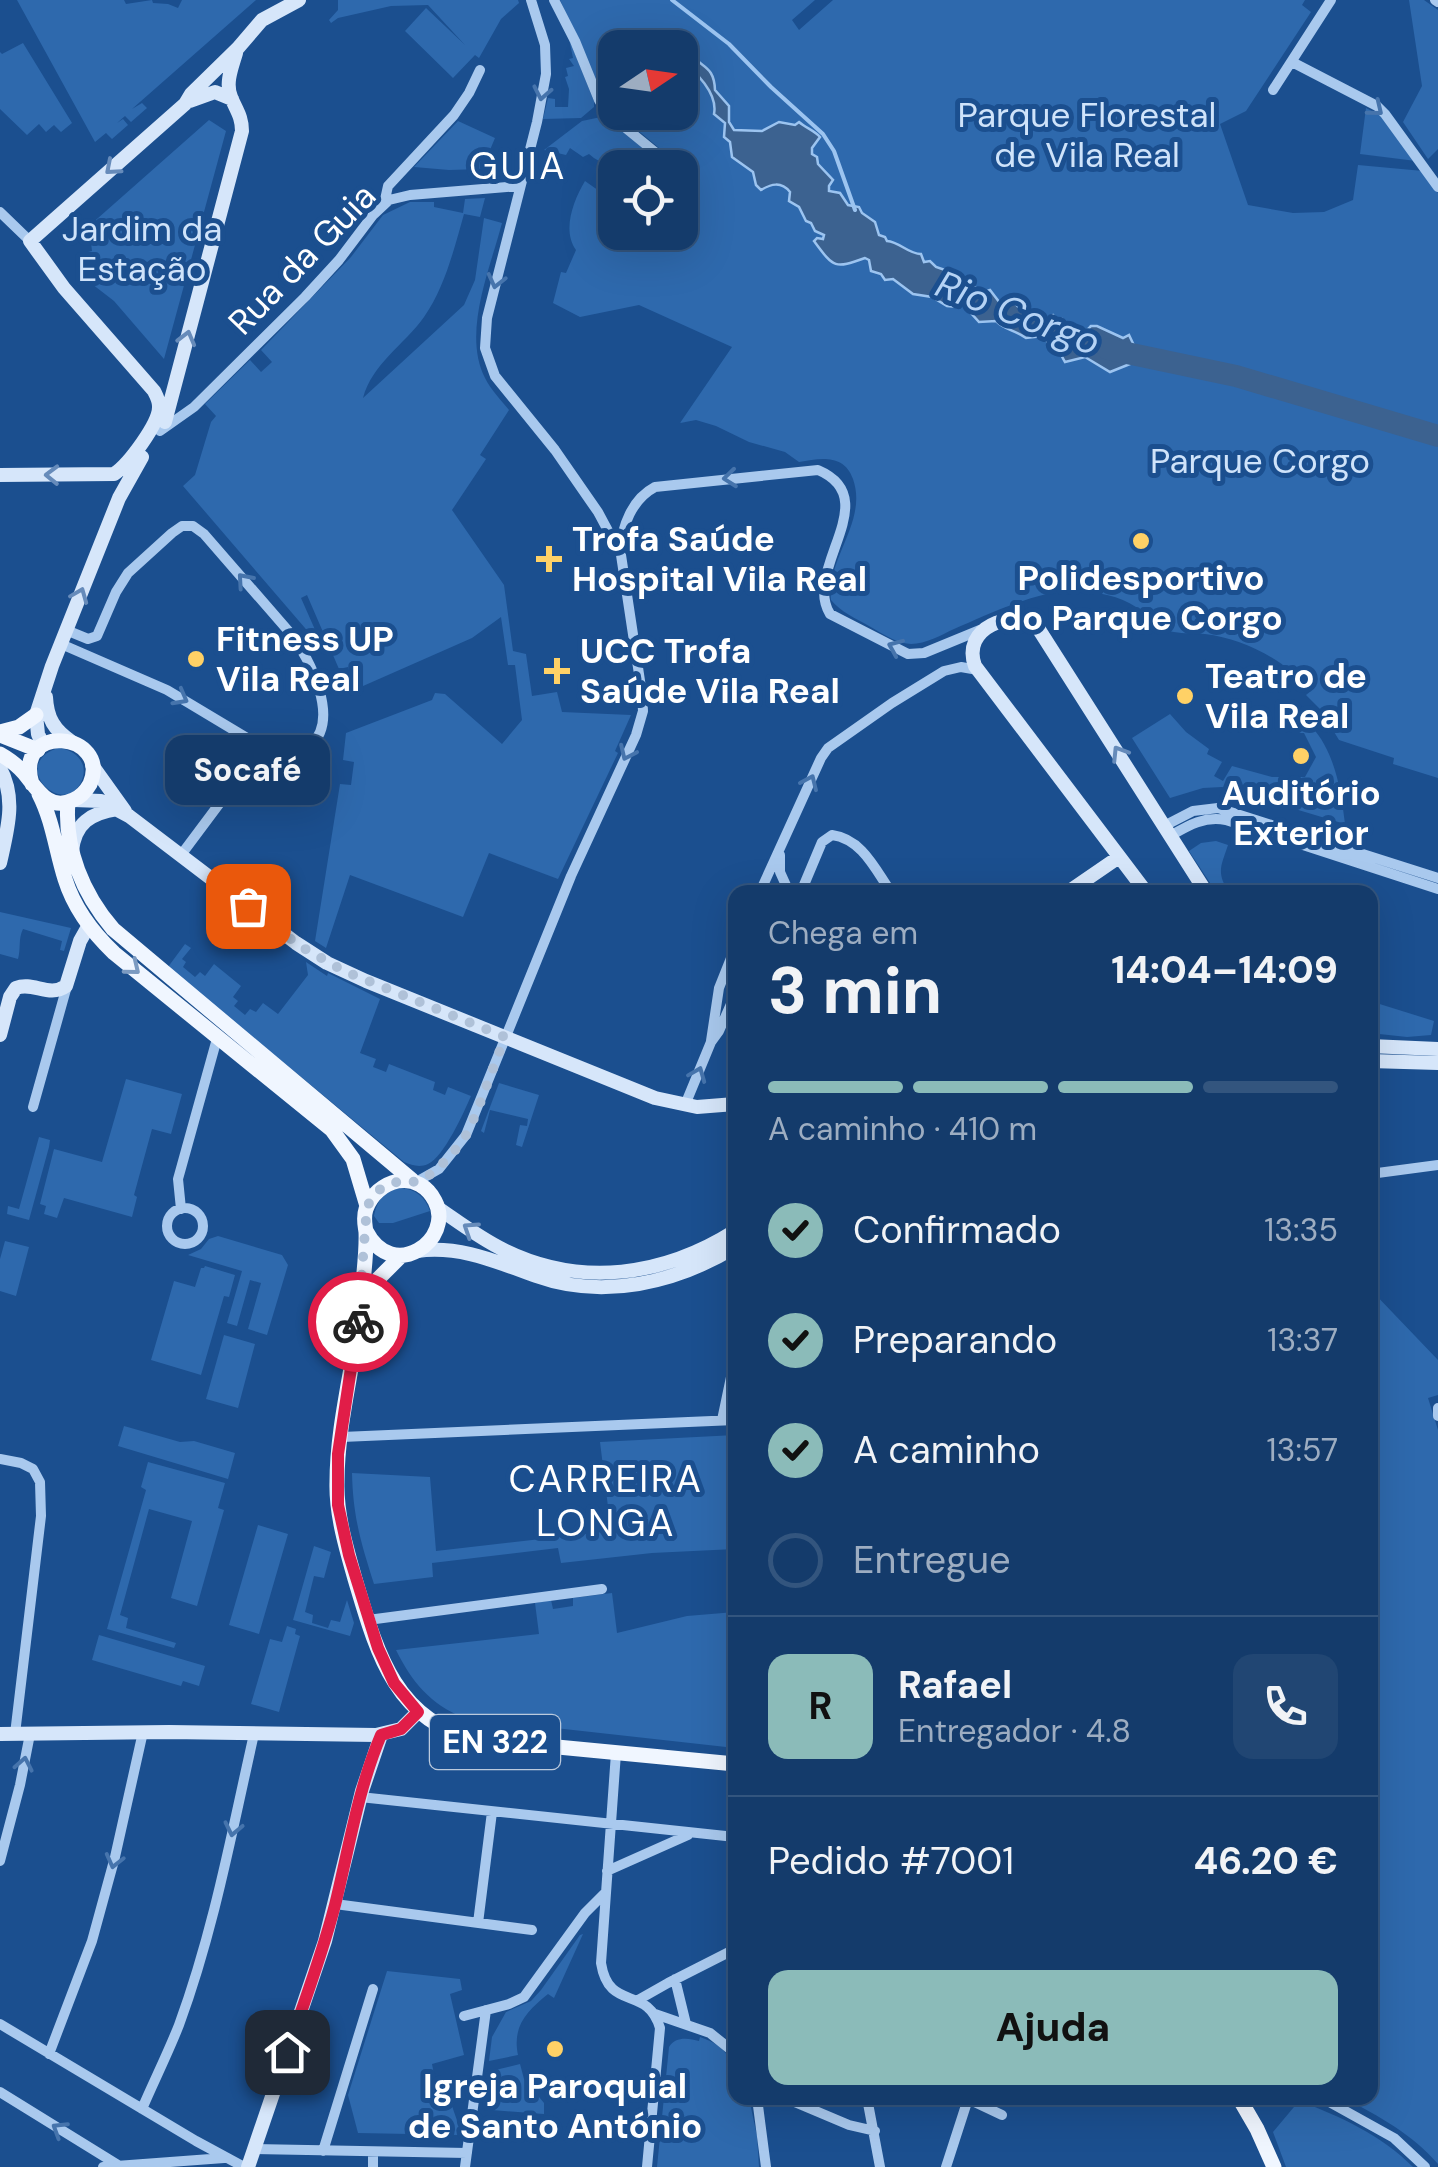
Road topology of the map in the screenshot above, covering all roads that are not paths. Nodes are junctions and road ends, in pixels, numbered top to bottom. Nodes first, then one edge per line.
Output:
1 (531, 0) edge
2 (554, 0) edge
3 (1332, 0) edge
4 (293, 1) edge
5 (238, 48) junction
6 (1292, 62) junction
7 (480, 70) dead end
8 (1273, 90) dead end
9 (232, 99) junction
10 (185, 104) junction
11 (653, 150) edge
12 (520, 186) junction
13 (1438, 188) edge
14 (384, 204) junction
15 (0, 212) edge
16 (30, 240) junction
17 (152, 388) junction
18 (172, 393) junction
19 (192, 409) junction
20 (160, 431) junction
21 (0, 474) edge
22 (103, 475) junction
23 (121, 494) junction
24 (620, 555) junction
25 (986, 628) junction
26 (63, 637) junction
27 (979, 670) junction
28 (46, 686) junction
29 (36, 715) junction
30 (0, 734) edge
31 (72, 742) junction
32 (40, 748) junction
33 (261, 748) junction
34 (0, 754) edge
35 (92, 764) junction
36 (0, 768) edge
37 (36, 789) junction
38 (71, 801) junction
39 (123, 812) junction
40 (1167, 831) junction
41 (782, 844) junction
42 (72, 852) junction
43 (181, 855) junction
44 (1119, 857) junction
45 (0, 864) edge
46 (1438, 878) edge
47 (763, 885) edge
48 (786, 885) edge
49 (803, 885) edge
50 (886, 885) edge
51 (1078, 885) edge
52 (1141, 885) edge
53 (1202, 885) edge
54 (1438, 889) edge
55 (89, 925) junction
56 (728, 966) edge
57 (68, 980) junction
58 (728, 1011) edge
59 (0, 1035) edge
60 (218, 1035) junction
61 (505, 1037) junction
62 (711, 1042) junction
63 (1378, 1046) edge
64 (1438, 1049) edge
65 (1378, 1061) edge
66 (1438, 1063) edge
67 (685, 1105) junction
68 (728, 1105) edge
69 (33, 1106) dead end
70 (1438, 1164) edge
71 (1378, 1173) edge
72 (414, 1181) junction
73 (367, 1206) junction
74 (438, 1208) junction
75 (181, 1209) dead end
76 (366, 1231) junction
77 (728, 1242) edge
78 (728, 1244) edge
79 (409, 1253) junction
80 (360, 1312) junction
81 (728, 1391) edge
82 (1438, 1408) edge
83 (1438, 1416) edge
84 (722, 1420) junction
85 (728, 1420) edge
86 (342, 1437) junction
87 (0, 1459) edge
88 (602, 1590) dead end
89 (368, 1620) junction
90 (418, 1712) junction
91 (143, 1732) junction
92 (15, 1734) edge
93 (254, 1734) junction
94 (381, 1735) junction
95 (616, 1752) junction
96 (728, 1763) edge
97 (360, 1797) junction
98 (492, 1812) junction
99 (610, 1825) junction
100 (693, 1833) junction
101 (728, 1837) edge
102 (0, 1862) edge
103 (607, 1871) junction
104 (605, 1893) junction
105 (335, 1904) junction
106 (478, 1923) junction
107 (532, 1930) dead end
108 (728, 1952) edge
109 (675, 1979) junction
110 (373, 1989) dead end
111 (638, 2000) junction
112 (486, 2010) junction
113 (655, 2014) junction
114 (464, 2016) dead end
115 (0, 2024) edge
116 (686, 2024) junction
117 (728, 2048) edge
118 (49, 2054) junction
119 (0, 2092) edge
120 (758, 2105) edge
121 (802, 2105) edge
122 (869, 2105) edge
123 (965, 2105) edge
124 (981, 2105) edge
125 (1243, 2105) edge
126 (1335, 2105) edge
127 (142, 2109) junction
128 (1002, 2115) dead end
129 (875, 2131) junction
130 (254, 2149) junction
131 (323, 2151) junction
132 (373, 2152) junction
133 (467, 2153) junction
134 (225, 2158) junction
135 (118, 2165) edge
136 (103, 2167) edge
137 (246, 2167) edge
138 (372, 2167) edge
139 (465, 2167) edge
140 (647, 2167) edge
141 (766, 2167) edge
142 (880, 2167) edge
143 (946, 2167) edge
144 (1274, 2167) edge
145 (1425, 2167) edge

1 -> 12 street
2 - 11 street
3 - 6 street
4 - 5 street
5 - 9 street
5 - 10 street
6 - 8 street
6 -> 13 street
7 - 14 street
9 - 10 street
18 -> 9 street
10 -> 16 street
12 - 14 street, Rua da Guia
12 -> 24 street
14 - 19 street, Rua da Guia
15 - 16 street
16 - 17 street
17 - 18 street
17 - 22 street
18 - 19 street
18 - 20 street
19 - 20 street, Rua da Guia
20 - 23 street
22 -> 21 street
22 - 23 street
26 -> 23 street
25 -> 24 street
24 -> 61 street
25 - 27 street
40 -> 25 street
26 - 28 street
26 -> 33 street
33 -> 26 street
41 -> 27 street
27 - 44 street
28 - 29 street
28 - 31 street
29 - 30 main road
29 - 32 street
30 - 32 main road
31 - 32 main road
31 - 35 main road
32 - 37 main road
33 - 43 street
34 - 37 main road
35 - 38 main road
35 - 39 street
36 - 45 street
37 - 38 main road
37 - 55 main road
38 - 39 street
38 - 42 main road
39 - 42 street
39 - 43 street
40 - 46 street
40 - 53 street
40 - 54 street
41 - 47 street
41 - 48 street
42 - 72 main road
43 - 61 street
44 - 51 street
44 - 52 street
49 - 50 street
55 - 57 street
55 -> 60 main road
56 - 62 street
57 - 59 street
57 - 69 street
58 - 62 street
60 - 73 main road
60 - 75 street
61 - 67 street
61 - 72 street
67 -> 62 street
63 - 64 street
65 - 66 street
67 - 68 street
70 - 71 street
72 - 73 main road
72 - 74 main road
73 - 76 main road, EN 322
77 -> 74 street
74 - 79 main road, EN 322
76 - 79 main road
76 - 80 main road, EN 322
78 - 79 street
79 - 80 main road, EN 322
80 - 86 main road, EN 322
81 - 84 street
82 - 83 street
84 - 85 street
84 - 86 street
86 - 89 main road, EN 322
87 - 92 street
88 - 89 street
89 - 90 main road, EN 322
90 - 94 street
90 - 95 main road, EN 322
91 - 92 street
91 - 93 street
91 -> 118 street
102 -> 92 street
93 - 94 street
93 -> 127 street
94 - 97 street
95 - 96 main road, EN 322
95 - 99 street
97 - 98 street
97 - 105 street
98 - 99 street
98 - 106 street
99 - 100 street
99 - 103 street
100 - 101 street
100 - 103 street
103 - 104 street
104 - 111 street
104 - 112 street
105 - 106 street
105 - 130 street
106 - 107 street
108 - 109 street
109 - 111 street
109 - 116 street
110 - 131 street
111 - 113 street
112 - 114 street
112 - 133 street
113 - 116 street
113 - 140 street
115 - 118 street
116 - 117 street
118 - 127 street
135 -> 119 street
120 - 141 street
121 - 129 street
122 - 129 street
123 - 143 street
124 - 128 street
125 - 144 main road
126 - 145 street
127 - 134 street
129 - 142 street
130 - 131 street
130 - 137 street
131 - 132 street
132 - 133 street
132 - 138 street
133 - 139 street
134 - 135 street
134 - 137 street
135 - 136 street

